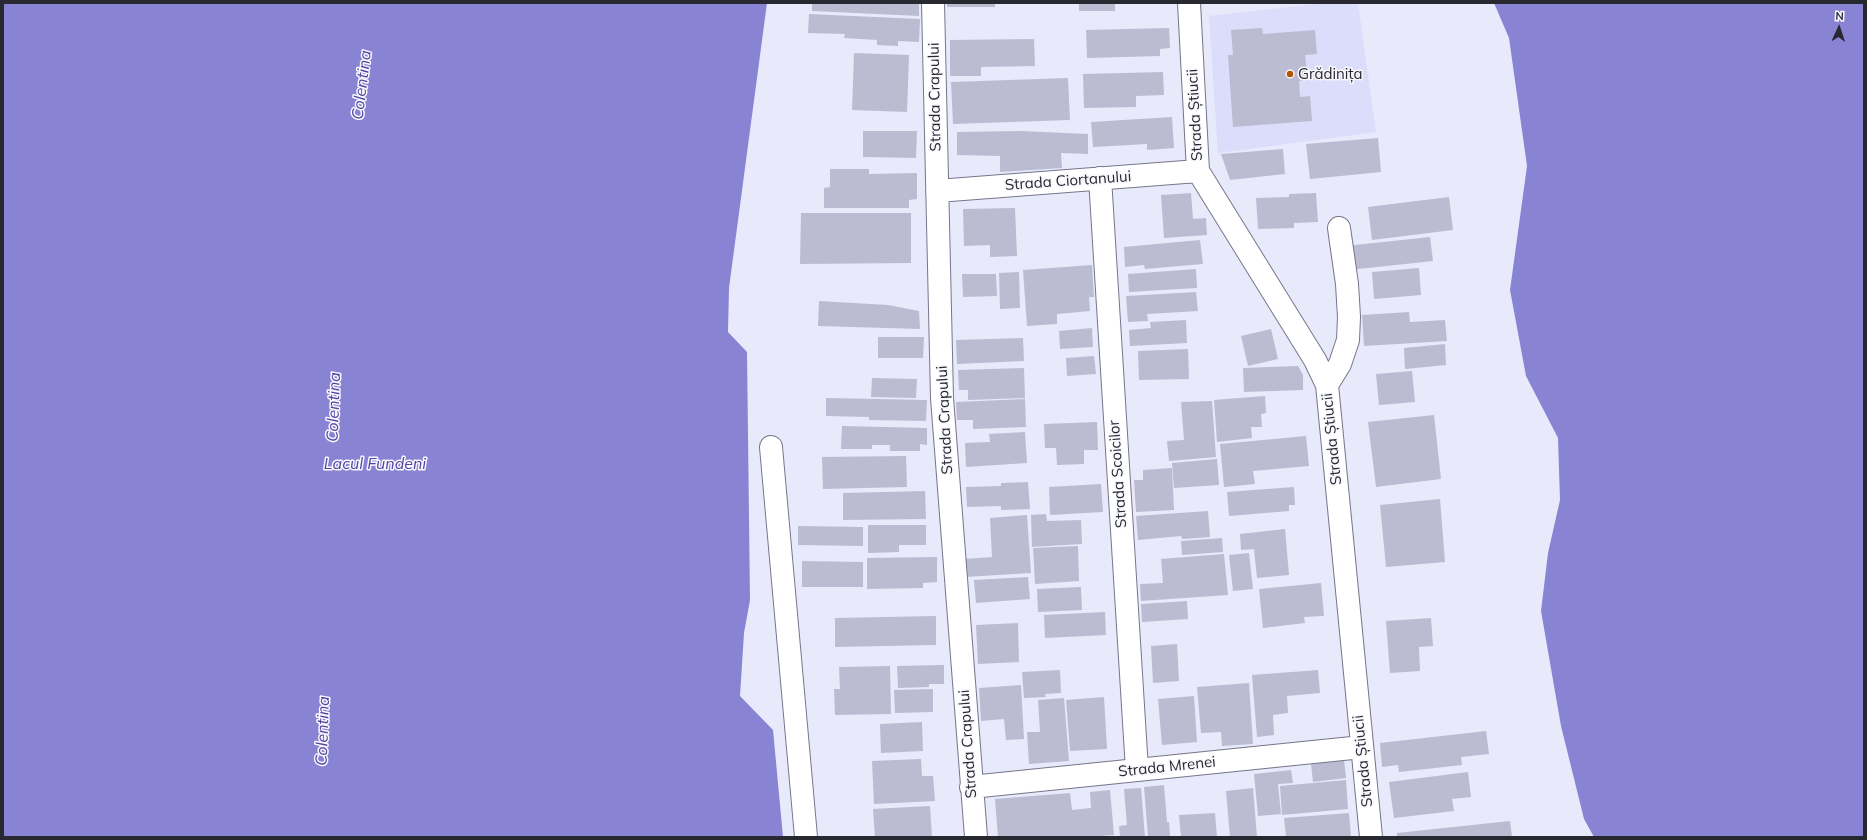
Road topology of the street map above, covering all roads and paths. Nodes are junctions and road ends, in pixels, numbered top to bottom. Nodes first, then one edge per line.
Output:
1 (933, 3) edge
2 (1189, 3) edge
3 (1198, 171) junction
4 (1100, 178) junction
5 (937, 191) junction
6 (1339, 228) dead end
7 (1327, 385) junction
8 (772, 446) dead end
9 (1362, 748) junction
10 (1137, 770) junction
11 (971, 787) junction
12 (806, 837) edge
13 (976, 837) edge
14 (1371, 837) edge

1 - 5 street, Strada Crapului
2 - 3 street, Strada Știucii
3 - 4 street, Strada Ciortanului
3 - 7 street, Strada Știucii
4 - 5 street, Strada Ciortanului
4 - 10 street, Strada Scoicilor
5 - 11 street, Strada Crapului
6 - 7 street
7 - 9 street, Strada Știucii
8 - 12 street
9 - 10 street, Strada Mrenei
9 - 14 street, Strada Știucii
10 - 11 street, Strada Mrenei
11 - 13 street, Strada Crapului

